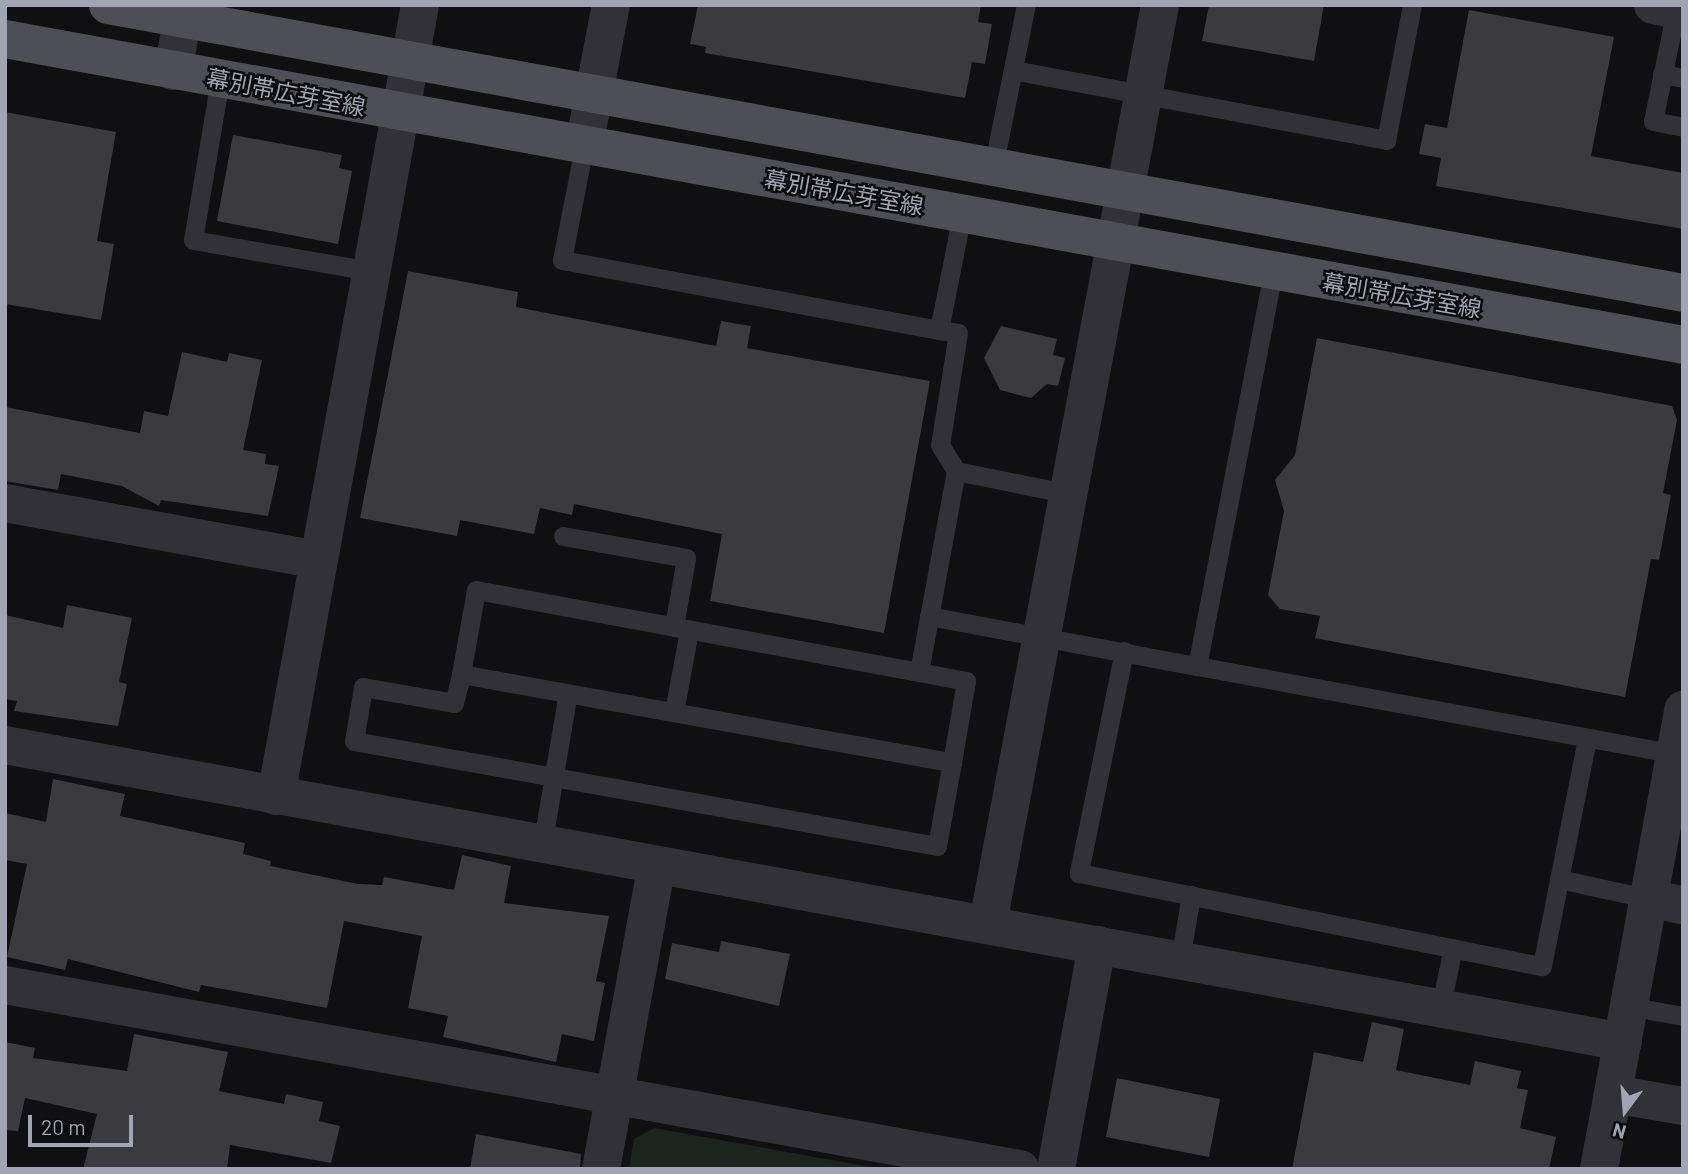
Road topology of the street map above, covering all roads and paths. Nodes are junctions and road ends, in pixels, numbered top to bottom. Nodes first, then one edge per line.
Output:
1 (108, 5) edge
2 (420, 5) edge
3 (611, 5) edge
4 (1026, 5) edge
5 (1160, 5) edge
6 (1412, 5) edge
7 (1671, 9) edge
8 (184, 12) edge
9 (5, 39) edge
10 (410, 62) junction
11 (1013, 70) junction
12 (173, 71) junction
13 (1662, 74) junction
14 (1683, 78) edge
15 (220, 80) junction
16 (1144, 95) junction
17 (593, 96) junction
18 (400, 113) junction
19 (1683, 127) edge
20 (584, 146) junction
21 (993, 168) junction
22 (1128, 193) junction
23 (962, 214) junction
24 (1119, 243) junction
25 (371, 271) junction
26 (1273, 272) junction
27 (1683, 293) edge
28 (940, 330) junction
29 (1683, 345) edge
30 (956, 471) junction
31 (1070, 495) junction
32 (5, 503) edge
33 (563, 537) dead end
34 (318, 560) junction
35 (929, 616) junction
36 (681, 628) junction
37 (1043, 636) junction
38 (1124, 652) junction
39 (1197, 666) junction
40 (919, 672) junction
41 (461, 674) junction
42 (568, 693) junction
43 (1683, 710) edge
44 (674, 712) junction
45 (1587, 738) junction
46 (5, 746) edge
47 (1675, 754) junction
48 (952, 762) junction
49 (554, 777) junction
50 (276, 796) junction
51 (542, 846) junction
52 (656, 868) junction
53 (1559, 879) junction
54 (1191, 895) junction
55 (1646, 898) junction
56 (1683, 905) edge
57 (988, 923) junction
58 (1097, 945) junction
59 (1453, 948) junction
60 (1180, 960) junction
61 (5, 985) edge
62 (1440, 1009) junction
63 (1683, 1016) edge
64 (1625, 1024) junction
65 (1613, 1094) junction
66 (614, 1096) junction
67 (1683, 1106) edge
68 (601, 1169) edge
69 (1020, 1169) edge
70 (1056, 1169) edge
71 (1600, 1169) edge

1 - 8 main road
2 - 10 street
3 - 17 street
4 - 11 lane
5 - 16 street
6 - 16 lane
7 - 13 lane
8 - 10 main road
8 - 12 street
9 - 12 main road, 幕別帯広芽室線
10 - 17 main road
10 - 18 street
11 - 16 lane
11 - 21 lane
12 - 15 main road, 幕別帯広芽室線
13 - 14 lane
13 - 19 lane
15 - 18 main road, 幕別帯広芽室線
15 - 25 lane
16 - 22 street
17 - 20 street
17 - 21 main road
18 - 20 main road, 幕別帯広芽室線
18 - 25 street
20 - 23 main road, 幕別帯広芽室線
20 - 28 lane
21 - 22 main road
22 - 24 street
22 - 27 main road
23 - 24 main road, 幕別帯広芽室線
23 - 28 lane
24 - 26 main road, 幕別帯広芽室線
24 - 31 street
25 - 34 street
26 - 29 main road, 幕別帯広芽室線
26 - 39 lane
28 - 30 lane
30 - 31 lane
30 - 35 lane
31 - 37 street
32 - 34 street
33 - 36 lane
34 - 50 street
35 - 37 lane
35 - 40 lane
36 - 40 lane
36 - 41 lane
36 - 44 lane
37 - 38 lane
37 - 57 street
38 - 39 lane
38 - 54 lane
39 - 45 lane
40 - 48 lane
41 - 42 lane
41 - 49 lane
42 - 44 lane
42 - 49 lane
43 - 47 street
44 - 48 lane
45 - 47 lane
45 - 53 lane
46 - 50 street
47 - 55 street
48 - 49 lane
49 - 51 lane
50 - 51 street
51 - 52 street
52 - 57 street
52 - 66 street
53 - 55 lane
53 - 59 lane
54 - 59 lane
54 - 60 lane
55 - 56 street
55 - 64 street
57 - 58 street
58 - 60 street
58 - 70 street
59 - 62 lane
60 - 62 street
61 - 66 street
62 - 64 street
63 - 64 lane
64 - 65 street
65 - 67 street
65 - 71 street
66 - 68 street
66 - 69 street

